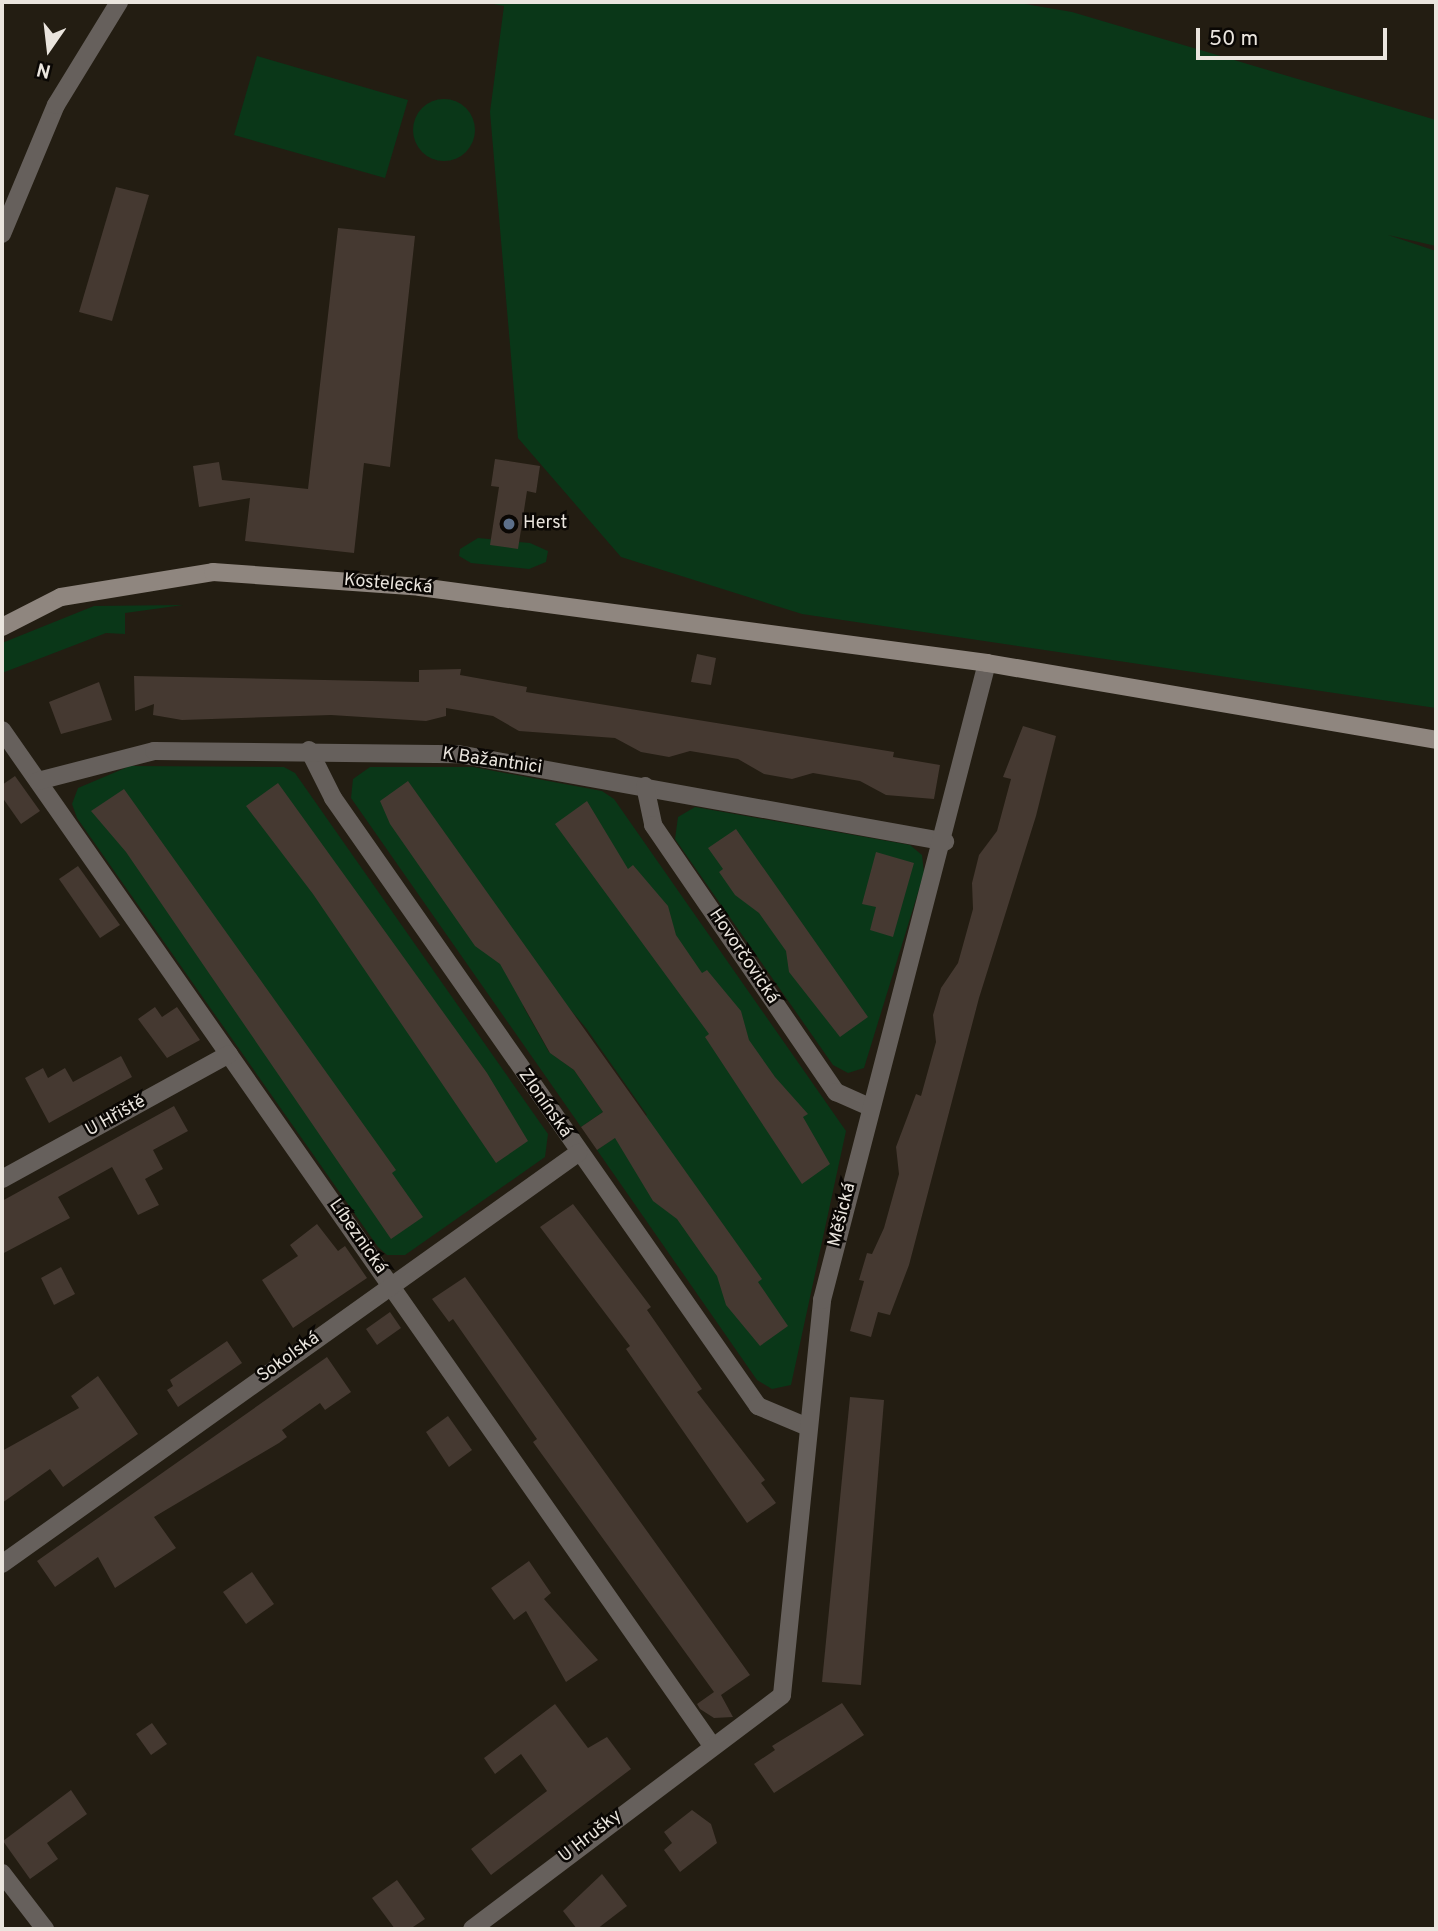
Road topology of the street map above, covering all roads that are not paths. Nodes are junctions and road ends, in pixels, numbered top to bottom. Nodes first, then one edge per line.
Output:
1 (119, 2) edge
2 (2, 234) edge
3 (2, 627) edge
4 (987, 663) junction
5 (2, 730) edge
6 (1436, 740) edge
7 (309, 750) junction
8 (38, 781) junction
9 (645, 786) junction
10 (945, 842) junction
11 (229, 1054) junction
12 (869, 1107) junction
13 (578, 1153) junction
14 (2, 1179) edge
15 (391, 1285) junction
16 (808, 1427) junction
17 (2, 1564) edge
18 (711, 1745) junction
19 (2, 1873) edge
20 (45, 1929) edge
21 (472, 1929) edge

1 - 2 street
3 - 4 main road, Kostelecká
4 - 6 main road, Kostelecká
4 - 10 street, Měšická
5 - 8 street, Líbeznická
7 - 8 street, K Bažantnici
7 - 9 street, K Bažantnici
7 - 13 street, Zlonínská
8 - 11 street, Líbeznická
9 - 10 street, K Bažantnici
9 - 12 street, Hovorčovická
10 - 12 street, Měšická
11 - 14 street, U Hřiště
11 - 15 street, Líbeznická
12 - 16 street, Měšická
13 - 15 street, Sokolská
13 - 16 street, Zlonínská
15 - 17 street, Sokolská
15 - 18 street, Líbeznická
16 - 18 street, Měšická
18 - 21 street, U Hrušky
19 - 20 street

